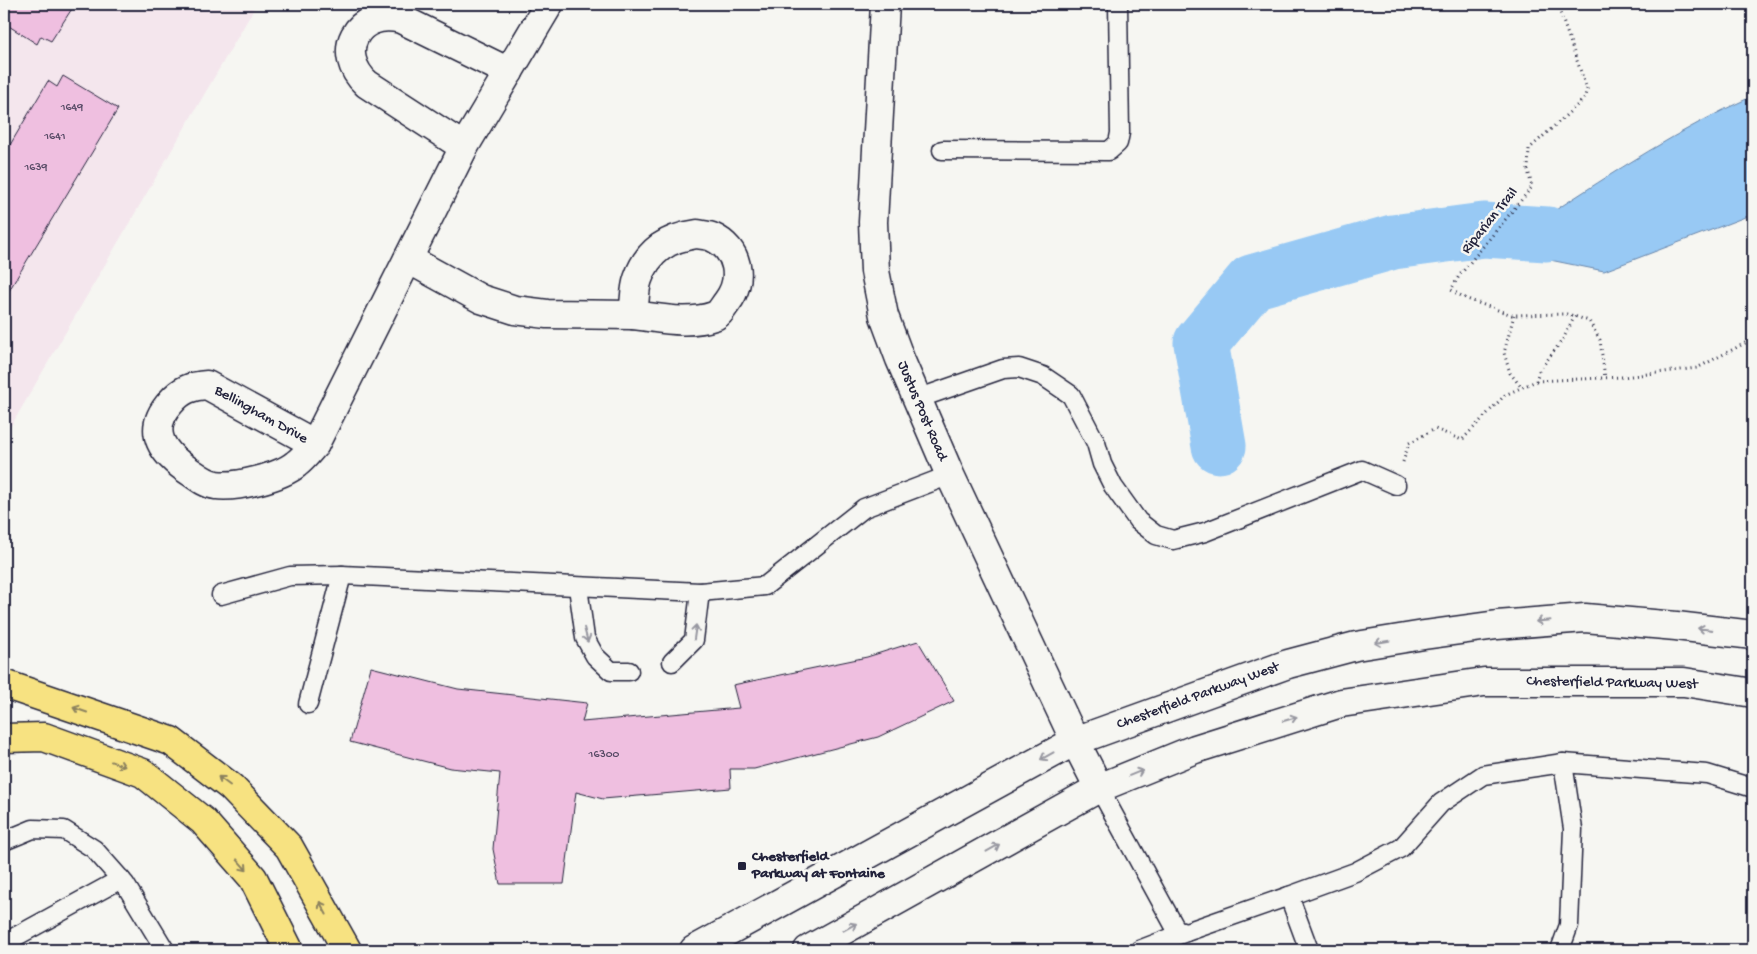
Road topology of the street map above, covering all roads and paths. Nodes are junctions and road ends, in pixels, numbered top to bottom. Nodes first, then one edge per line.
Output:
1 (549, 4) edge
2 (884, 4) edge
3 (1118, 4) edge
4 (1557, 4) edge
5 (509, 72) junction
6 (464, 147) junction
7 (942, 150) dead end
8 (408, 259) junction
9 (633, 315) dead end
10 (1514, 315) junction
11 (1575, 316) junction
12 (1753, 339) edge
13 (1605, 378) junction
14 (1536, 381) junction
15 (1522, 388) junction
16 (917, 399) junction
17 (314, 444) junction
18 (950, 475) junction
19 (1396, 486) joint
20 (342, 575) junction
21 (578, 587) junction
22 (700, 592) junction
23 (222, 595) dead end
24 (1753, 635) edge
25 (672, 662) dead end
26 (629, 671) dead end
27 (4, 684) edge
28 (1753, 693) edge
29 (308, 704) dead end
30 (4, 738) edge
31 (1074, 741) junction
32 (1563, 762) junction
33 (1099, 788) junction
34 (1753, 788) edge
35 (4, 841) edge
36 (121, 879) junction
37 (1289, 896) junction
38 (1186, 932) junction
39 (4, 943) edge
40 (165, 950) edge
41 (289, 950) edge
42 (347, 950) edge
43 (694, 950) edge
44 (808, 950) edge
45 (1139, 950) edge
46 (1309, 950) edge
47 (1560, 950) edge

1 - 5 street, Bellingham Drive
2 - 16 street, Justus Post Road
3 - 7 lane
4 - 10 path, Riparian Trail
5 - 6 street, Bellingham Drive
5 - 6 street
6 - 8 street, Bellingham Drive
8 - 9 street
8 - 17 street, Bellingham Drive
10 - 11 path, Riparian Trail
10 - 15 path
11 - 13 path
11 - 14 path
12 - 13 path
13 - 14 path
14 - 15 path
15 - 19 path
16 - 18 street, Justus Post Road
16 - 19 lane
17 - 17 street, Bellingham Drive
18 - 22 lane
18 - 31 street, Justus Post Road
20 - 21 lane
20 - 23 lane
20 - 29 lane
21 - 22 lane
21 -> 26 lane
25 -> 22 lane
24 -> 31 street, Chesterfield Parkway West
42 -> 27 main road
33 -> 28 street, Chesterfield Parkway West
30 -> 41 main road
31 - 33 street, Justus Post Road
31 -> 43 street, Chesterfield Parkway West
32 - 34 lane
32 - 37 lane
32 - 47 lane
33 - 38 lane
44 -> 33 street, Chesterfield Parkway West
35 - 36 lane
36 - 39 lane
36 - 40 lane
37 - 38 lane
37 - 46 lane
38 - 45 lane

